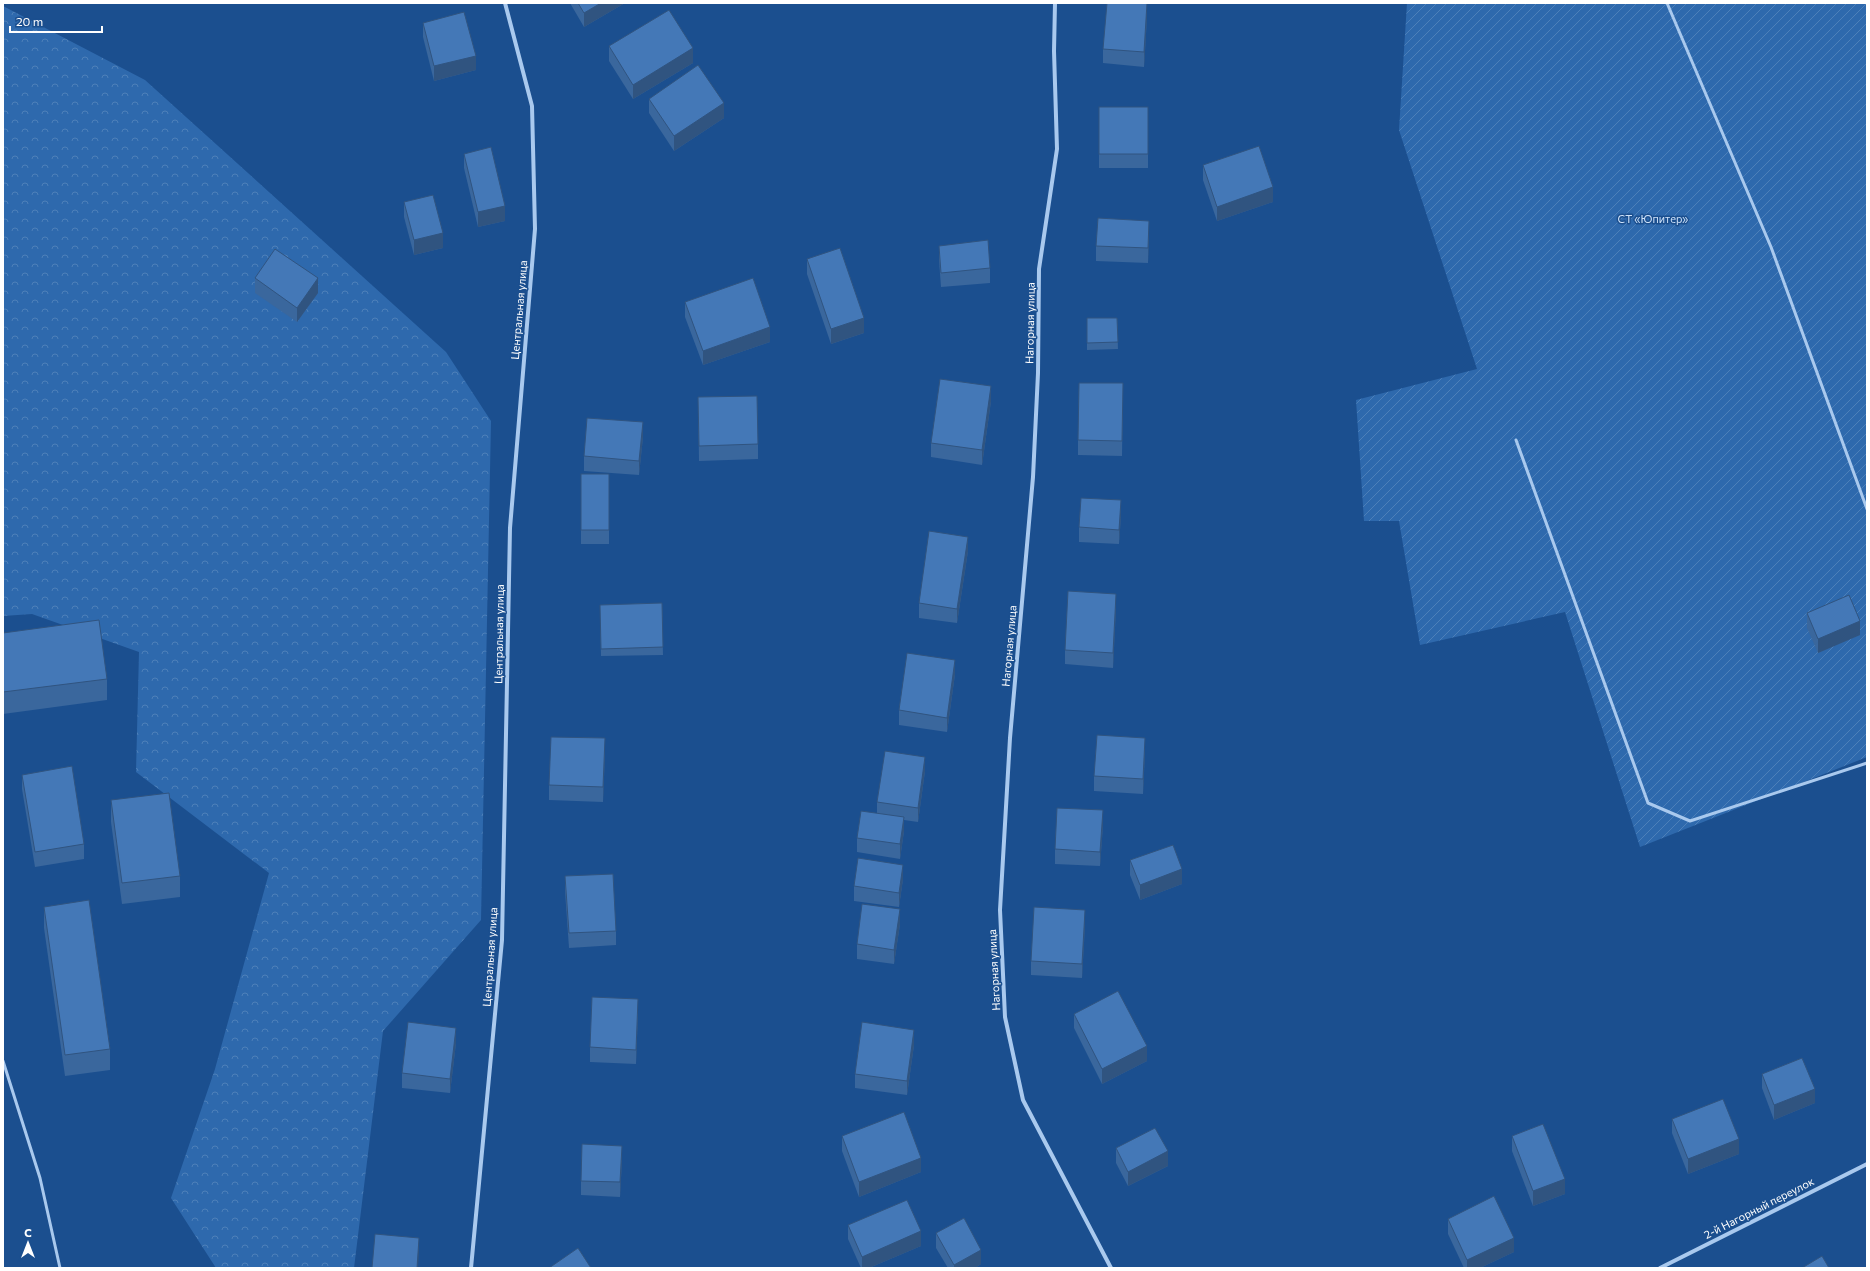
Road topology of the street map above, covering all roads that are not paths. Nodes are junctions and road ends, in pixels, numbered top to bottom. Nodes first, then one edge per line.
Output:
1 (505, 3) edge
2 (1055, 3) edge
3 (1667, 3) edge
4 (1516, 440) dead end
5 (1867, 509) edge
6 (1867, 763) edge
7 (3, 1060) edge
8 (1867, 1164) edge
9 (60, 1268) edge
10 (470, 1268) edge
11 (1111, 1268) edge
12 (1660, 1268) edge

1 - 10 street, Центральная улица
2 - 11 street, Нагорная улица
3 - 5 lane
4 - 6 lane
7 - 9 lane
8 - 12 street, 2-й Нагорный переулок

